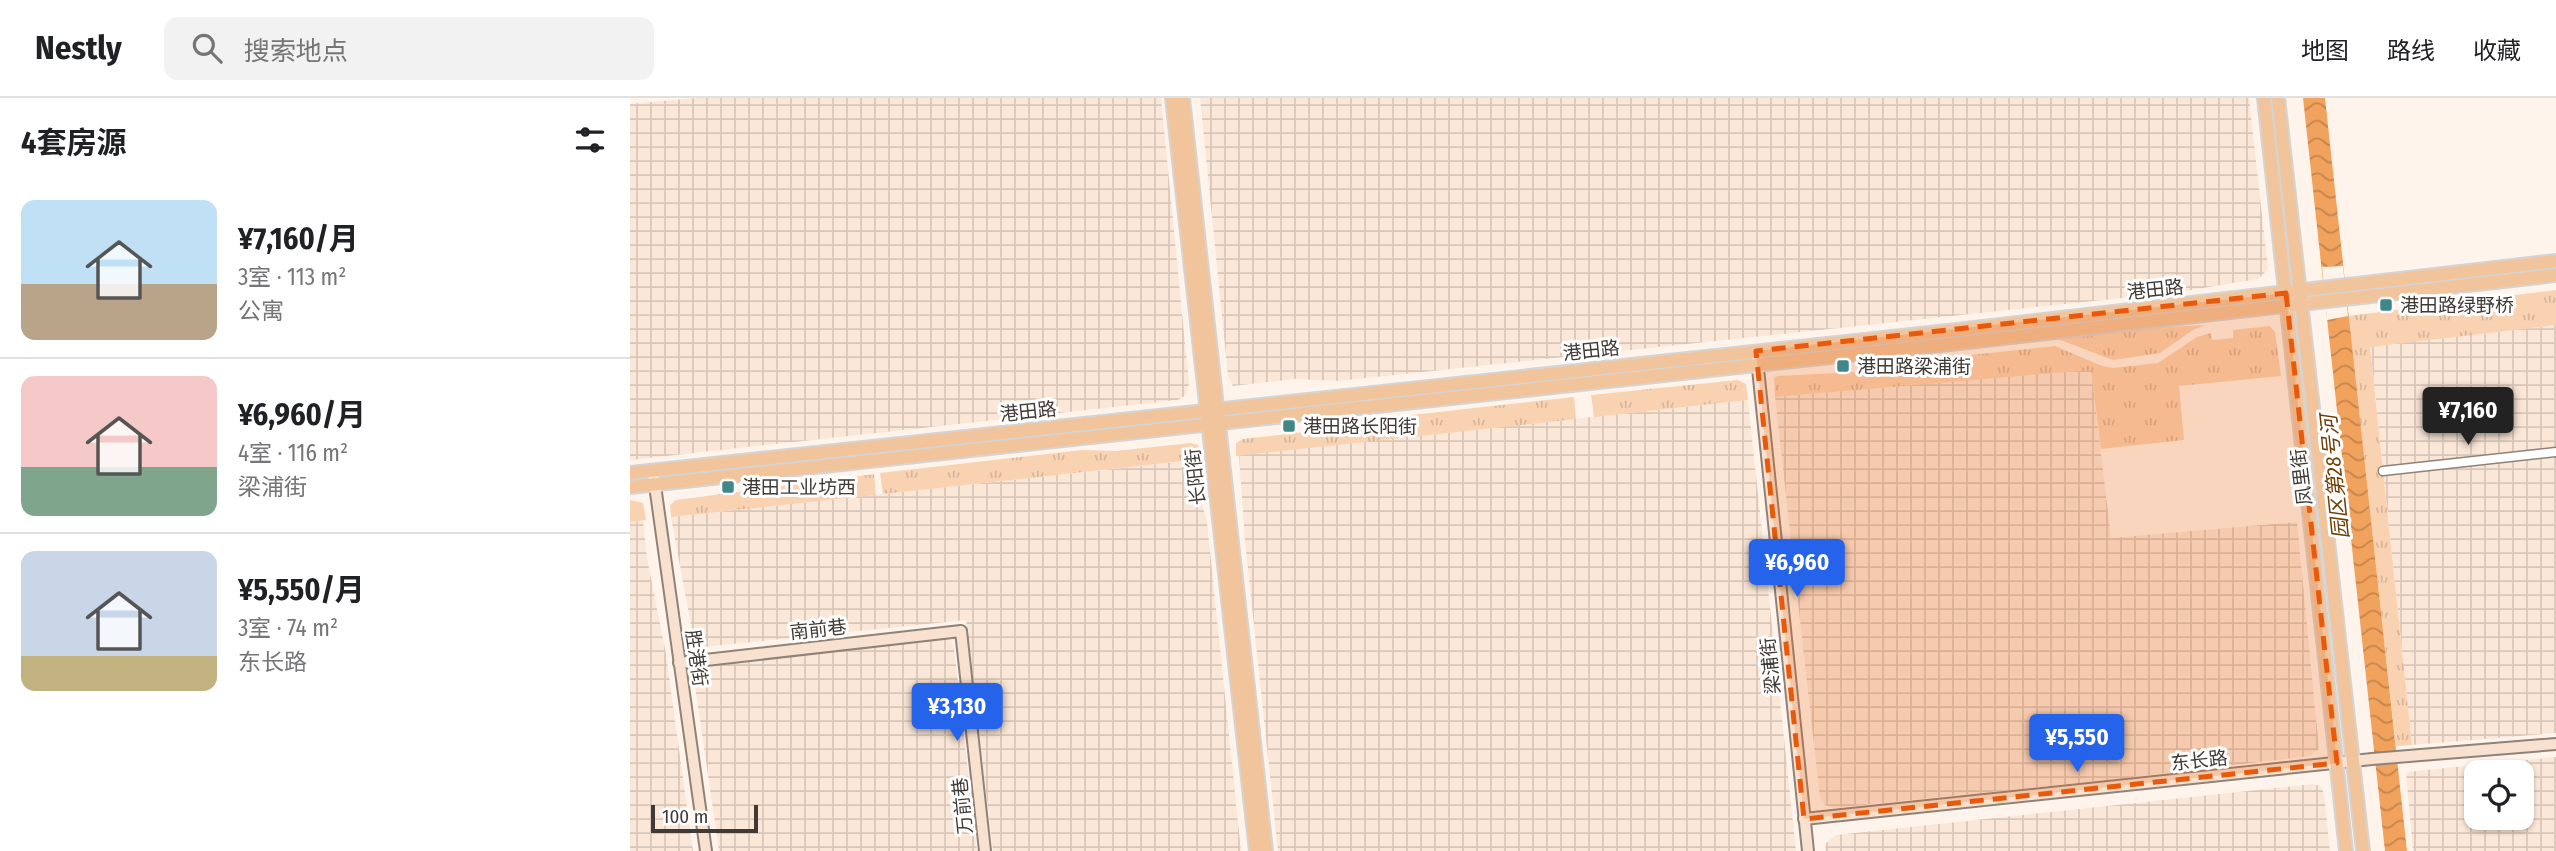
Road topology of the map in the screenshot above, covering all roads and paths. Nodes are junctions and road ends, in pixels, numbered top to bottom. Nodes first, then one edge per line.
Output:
1 (1172, 98) edge
2 (1183, 98) edge
3 (2264, 98) edge
4 (2278, 98) edge
5 (2556, 261) edge
6 (2556, 275) edge
7 (2301, 291) junction
8 (2286, 293) junction
9 (2301, 305) junction
10 (2287, 306) junction
11 (1756, 358) junction
12 (1213, 417) junction
13 (2556, 452) edge
14 (2383, 471) dead end
15 (630, 473) edge
16 (654, 477) junction
17 (630, 487) edge
18 (961, 631) joint
19 (679, 663) junction
20 (2556, 744) edge
21 (2353, 761) junction
22 (2337, 763) junction
23 (1804, 818) junction
24 (706, 851) edge
25 (985, 851) edge
26 (1256, 851) edge
27 (1266, 851) edge
28 (1808, 851) edge
29 (2346, 851) edge
30 (2363, 851) edge

1 - 12 main road, 长阳街
2 - 12 main road, 长阳街
3 - 8 main road, 凤里街
4 - 7 main road, 凤里街
5 - 7 main road, 港田路
6 - 9 main road, 港田路
7 - 8 main road, 港田路
7 - 9 main road, 凤里街
8 - 10 main road, 凤里街
8 - 11 main road, 港田路
9 - 10 main road, 港田路
9 - 21 main road, 凤里街
10 - 11 main road, 港田路
10 - 22 main road, 凤里街
11 - 12 main road, 港田路
11 - 23 street, 梁浦街
12 - 16 main road, 港田路
12 - 26 main road, 长阳街
12 - 27 main road, 长阳街
13 - 14 street
15 - 16 main road, 港田路
16 - 17 main road, 港田路
16 - 19 street, 胜港街
18 - 19 street, 南前巷
18 - 25 street, 万前巷
19 - 24 street, 胜港街
20 - 21 street, 东长路
21 - 22 street, 东长路
21 - 30 main road, 凤里街
22 - 23 street, 东长路
22 - 29 main road, 凤里街
23 - 28 street, 梁浦街

